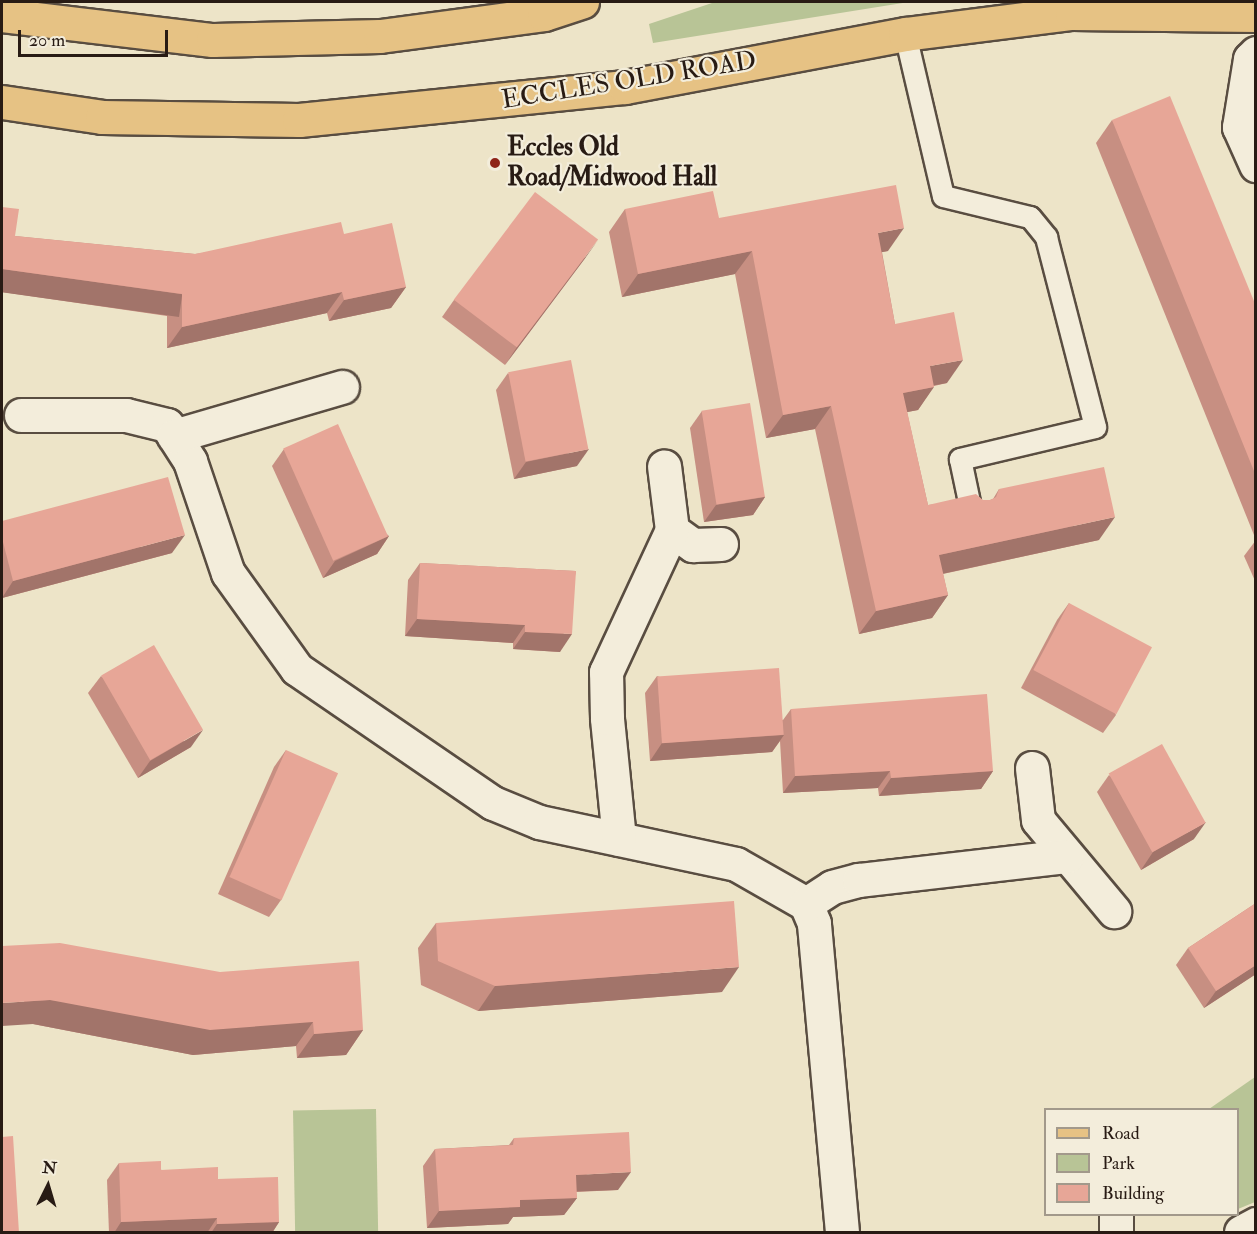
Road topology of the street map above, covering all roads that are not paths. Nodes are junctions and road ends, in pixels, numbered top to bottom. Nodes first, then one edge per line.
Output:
1 (582, 2) edge
2 (2, 15) edge
3 (1256, 15) edge
4 (905, 34) junction
5 (1256, 53) edge
6 (2, 102) edge
7 (1256, 165) edge
8 (342, 387) dead end
9 (21, 415) dead end
10 (174, 436) junction
11 (664, 466) dead end
12 (971, 511) edge
13 (672, 530) junction
14 (721, 544) dead end
15 (1032, 768) dead end
16 (619, 839) junction
17 (1067, 856) junction
18 (806, 904) junction
19 (1114, 912) dead end
20 (1116, 1216) edge
21 (1256, 1224) edge
22 (842, 1233) edge
23 (1116, 1233) edge
24 (1241, 1233) edge

1 - 2 main road
3 - 4 main road, ECCLES OLD ROAD
4 - 6 main road, ECCLES OLD ROAD
4 - 12 lane
5 - 7 street
8 - 10 street
9 - 10 street
10 - 16 street
11 - 13 street
13 - 14 street
13 - 16 street
15 - 17 street
16 - 18 street
17 - 18 street
17 - 19 street
18 - 22 street
20 - 23 street
21 - 24 street

